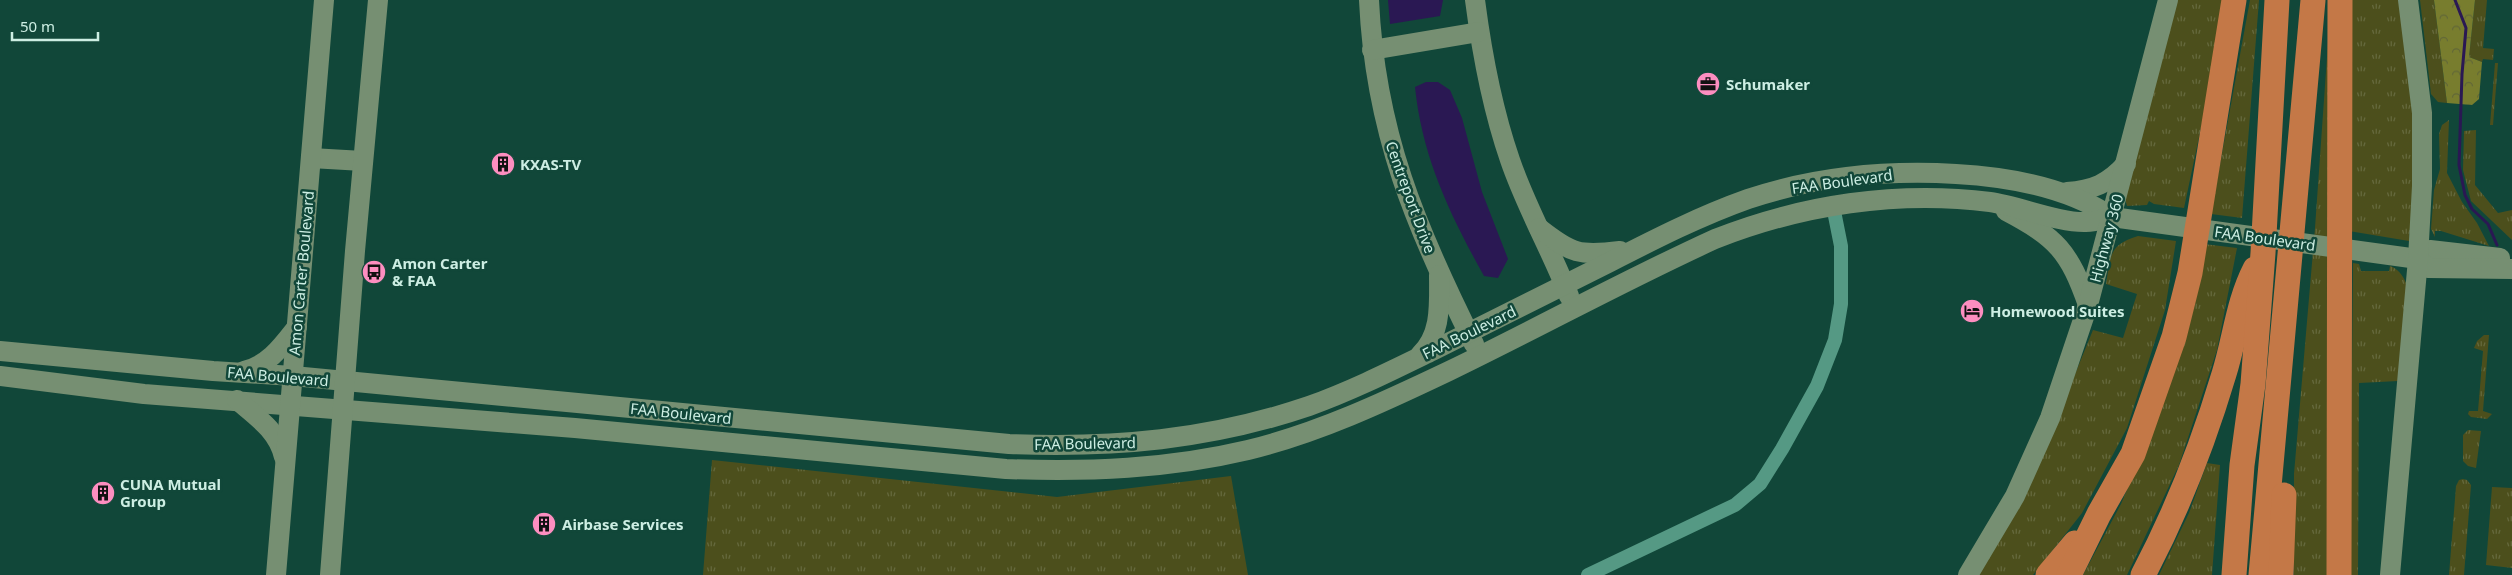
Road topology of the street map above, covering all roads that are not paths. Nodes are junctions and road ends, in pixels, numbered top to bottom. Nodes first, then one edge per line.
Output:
1 (324, 0) edge
2 (378, 0) edge
3 (1369, 0) edge
4 (1475, 0) edge
5 (2168, 0) edge
6 (2234, 0) edge
7 (2277, 0) edge
8 (2313, 0) edge
9 (2340, 0) edge
10 (2408, 0) edge
11 (1479, 32) junction
12 (1372, 50) junction
13 (311, 158) junction
14 (363, 161) junction
15 (2126, 164) junction
16 (1831, 180) junction
17 (2060, 192) junction
18 (1989, 202) junction
19 (1833, 206) junction
20 (2112, 217) junction
21 (1537, 227) junction
22 (1632, 250) junction
23 (2263, 253) junction
24 (2418, 259) junction
25 (2512, 259) edge
26 (1439, 270) junction
27 (2512, 270) edge
28 (1565, 284) junction
29 (2088, 305) junction
30 (1574, 308) junction
31 (297, 327) junction
32 (1468, 333) junction
33 (0, 351) edge
34 (1480, 356) junction
35 (1417, 358) junction
36 (237, 373) junction
37 (0, 376) edge
38 (293, 376) junction
39 (344, 382) junction
40 (237, 400) junction
41 (2277, 403) junction
42 (290, 404) junction
43 (343, 410) junction
44 (718, 417) junction
45 (1189, 436) junction
46 (716, 441) junction
47 (285, 460) junction
48 (1194, 460) junction
49 (2099, 514) junction
50 (276, 575) edge
51 (330, 575) edge
52 (1588, 575) edge
53 (1968, 575) edge
54 (2048, 575) edge
55 (2069, 575) edge
56 (2143, 575) edge
57 (2234, 575) edge
58 (2261, 575) edge
59 (2281, 575) edge
60 (2339, 575) edge
61 (2390, 575) edge

1 - 13 street, Amon Carter Boulevard
2 - 14 street
3 - 12 street, Centreport Drive
4 - 11 street
5 - 15 street, Highway 360
6 - 49 highway
7 - 23 highway
8 - 41 highway
9 - 60 highway
10 - 24 street
11 - 12 street
11 - 21 street
12 - 26 street, Centreport Drive
13 - 14 street
13 - 31 street, Amon Carter Boulevard
14 - 39 street
15 - 17 street
15 - 20 street, Highway 360
16 - 17 street, FAA Boulevard
16 - 19 street
16 - 22 street, FAA Boulevard
17 - 20 street, FAA Boulevard
18 - 19 street, FAA Boulevard
18 - 20 street, FAA Boulevard
18 - 29 street
19 - 30 street, FAA Boulevard
19 - 52 street
20 - 24 street, FAA Boulevard
20 - 29 street, Highway 360
21 - 22 street
21 - 28 street
22 - 28 street, FAA Boulevard
23 - 56 highway
23 - 57 highway
24 - 25 street, FAA Boulevard
24 - 27 street, FAA Boulevard
24 - 61 street
26 - 32 street, Centreport Drive
26 - 35 street
28 - 30 street
28 - 32 street, FAA Boulevard
29 - 53 street, Highway 360
30 - 34 street, FAA Boulevard
31 - 36 street
31 - 38 street, Amon Carter Boulevard
32 - 34 street, Centreport Drive
32 - 35 street, FAA Boulevard
33 - 36 street, FAA Boulevard
34 - 48 street, FAA Boulevard
35 - 45 street, FAA Boulevard
36 - 38 street, FAA Boulevard
37 - 40 street, FAA Boulevard
38 - 39 street, FAA Boulevard
38 - 42 street, Amon Carter Boulevard
39 - 43 street
39 - 44 street, FAA Boulevard
40 - 42 street, FAA Boulevard
40 - 47 street
41 - 58 highway
41 - 59 highway
42 - 43 street, FAA Boulevard
42 - 47 street, Amon Carter Boulevard
43 - 46 street, FAA Boulevard
43 - 51 street
44 - 45 street, FAA Boulevard
44 - 46 street
45 - 48 street
46 - 48 street, FAA Boulevard
47 - 50 street, Amon Carter Boulevard
49 - 54 highway
49 - 55 highway

